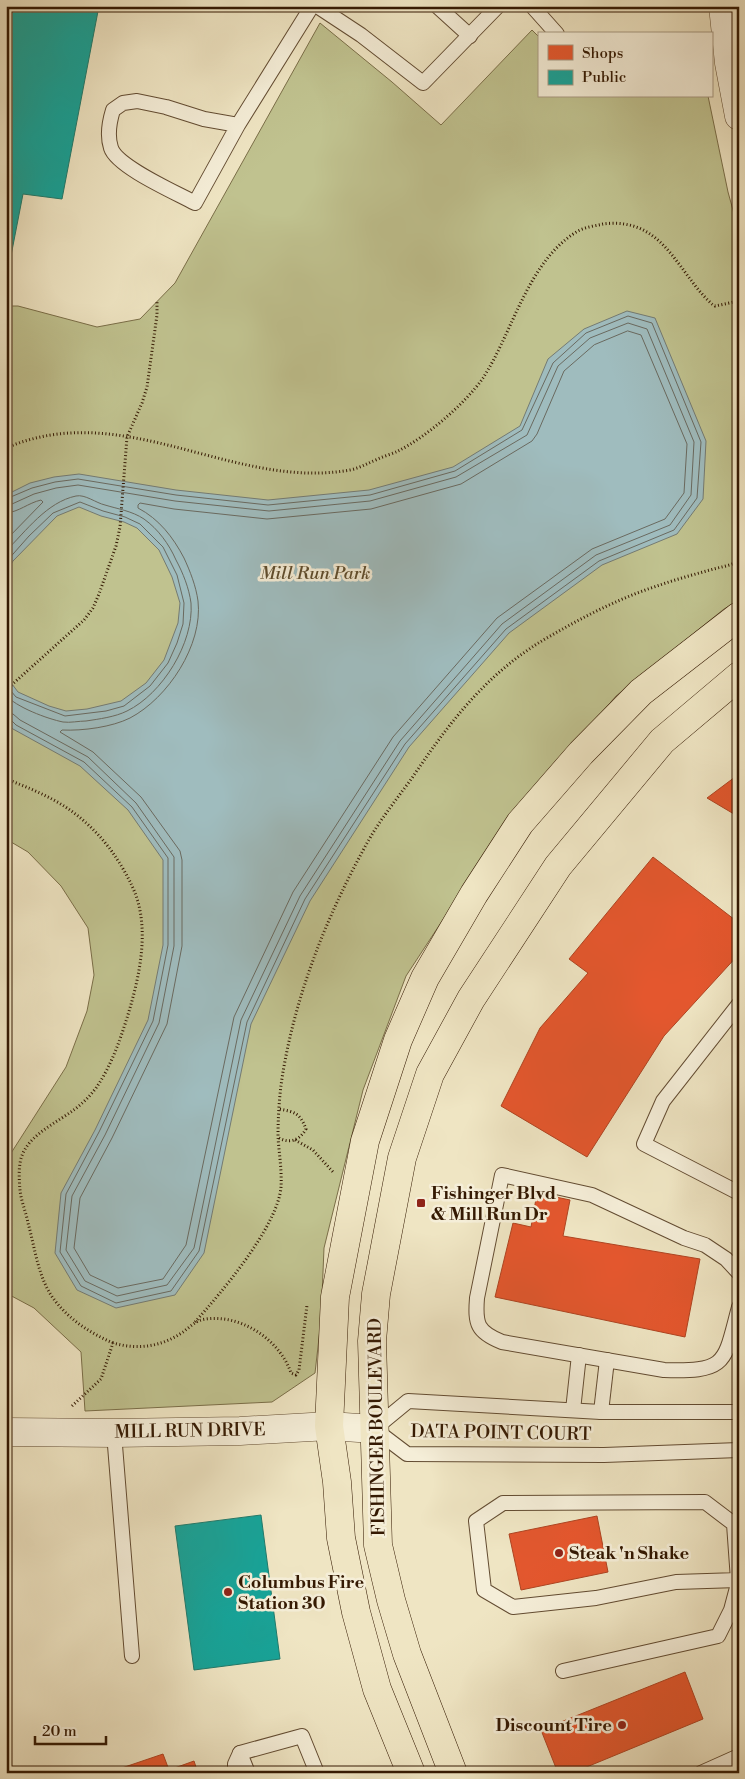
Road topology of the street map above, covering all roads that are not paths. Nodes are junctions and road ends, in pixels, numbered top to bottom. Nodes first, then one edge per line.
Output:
1 (312, 6) edge
2 (317, 6) edge
3 (437, 6) edge
4 (498, 6) edge
5 (532, 6) edge
6 (723, 6) edge
7 (555, 32) edge
8 (470, 36) junction
9 (720, 64) edge
10 (739, 116) edge
11 (238, 125) junction
12 (739, 616) edge
13 (739, 676) edge
14 (739, 1004) edge
15 (739, 1193) edge
16 (739, 1273) edge
17 (739, 1307) edge
18 (579, 1355) junction
19 (607, 1360) junction
20 (573, 1410) junction
21 (601, 1412) junction
22 (739, 1412) edge
23 (330, 1426) junction
24 (374, 1429) junction
25 (6, 1432) edge
26 (114, 1433) junction
27 (739, 1450) edge
28 (739, 1580) edge
29 (132, 1656) dead end
30 (563, 1671) dead end
31 (240, 1753) junction
32 (739, 1756) edge
33 (235, 1773) edge
34 (248, 1773) edge
35 (317, 1773) edge
36 (411, 1773) edge
37 (453, 1773) edge
38 (701, 1773) edge

1 - 11 lane
2 - 8 lane
3 - 8 lane
4 - 8 lane
5 - 7 lane
6 - 9 street
9 - 10 street
11 - 11 lane
12 - 23 main road
13 - 24 main road, FISHINGER BOULEVARD
14 - 15 lane
16 - 18 lane
17 - 19 lane
18 - 19 lane
18 - 20 lane
19 - 21 lane
20 - 21 lane, DATA POINT COURT
20 - 24 lane, DATA POINT COURT
21 - 22 lane, DATA POINT COURT
23 - 24 street, MILL RUN DRIVE
23 - 26 street, MILL RUN DRIVE
23 - 36 main road
24 - 27 lane, DATA POINT COURT
24 - 37 main road, FISHINGER BOULEVARD
25 - 26 street, MILL RUN DRIVE
26 - 29 lane
28 - 28 lane
28 - 30 lane
31 - 33 lane
31 - 34 lane
31 - 35 lane
32 - 38 lane

